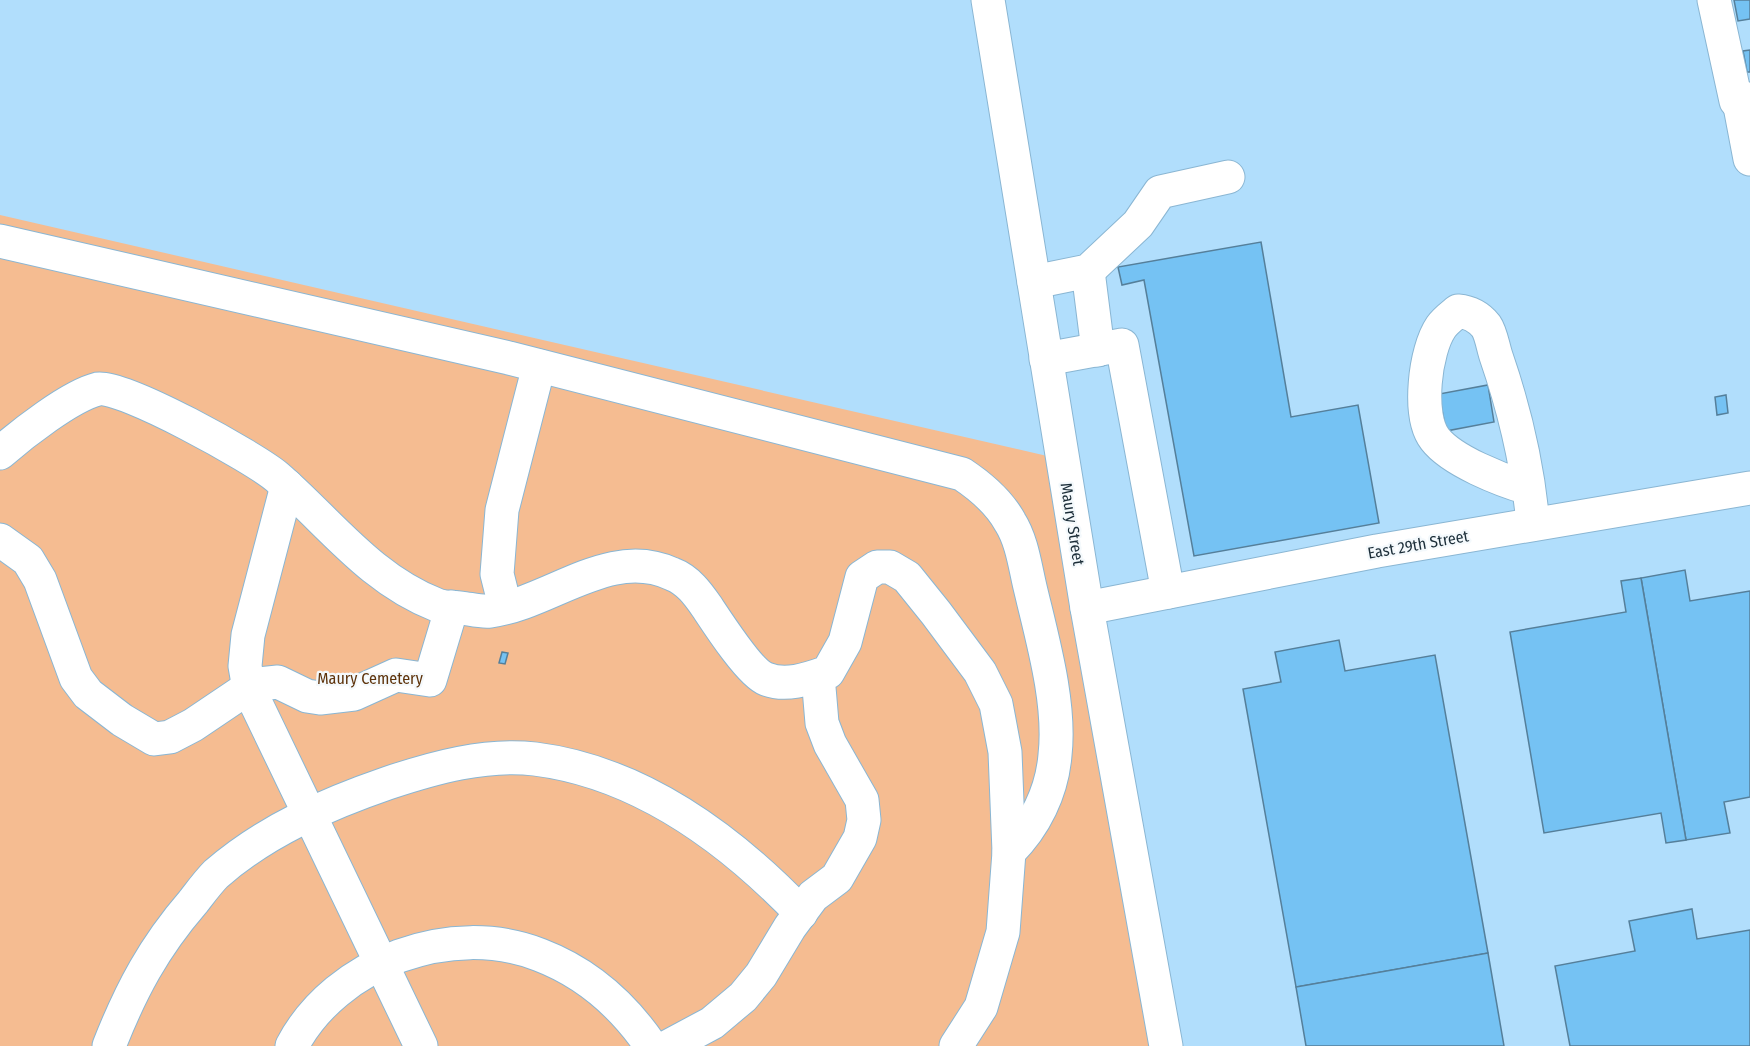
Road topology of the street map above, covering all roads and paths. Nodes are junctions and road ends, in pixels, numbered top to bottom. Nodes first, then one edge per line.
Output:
1 (988, 0) edge
2 (1714, 0) edge
3 (1742, 100) edge
4 (1750, 159) edge
5 (1228, 177) dead end
6 (0, 241) edge
7 (1088, 271) junction
8 (1034, 282) junction
9 (1098, 350) junction
10 (1046, 359) junction
11 (538, 366) junction
12 (0, 453) edge
13 (286, 486) junction
14 (1528, 488) junction
15 (1750, 488) edge
16 (1533, 524) junction
17 (0, 540) edge
18 (1168, 592) junction
19 (506, 606) junction
20 (452, 607) junction
21 (1087, 608) junction
22 (818, 676) junction
23 (249, 689) junction
24 (309, 814) junction
25 (1009, 852) junction
26 (801, 913) junction
27 (381, 962) junction
28 (109, 1046) edge
29 (291, 1046) edge
30 (421, 1046) edge
31 (651, 1046) edge
32 (669, 1046) edge
33 (956, 1046) edge
34 (1166, 1046) edge

1 - 8 street, Maury Street
2 - 3 street
3 - 4 street
5 - 7 street
6 - 11 street
7 - 8 street
7 - 9 street
8 - 10 street, Maury Street
9 - 10 street
9 - 18 street
10 - 21 street, Maury Street
11 - 19 street
11 - 25 street
12 - 13 street
13 - 20 street
13 - 23 street
14 - 14 street
14 - 16 street
15 - 16 street, East 29th Street
16 - 18 street, East 29th Street
17 - 23 street
18 - 21 street, East 29th Street
19 - 20 street
19 - 22 street
20 - 23 street
21 - 34 street, Maury Street
22 - 25 street
22 - 26 street
23 - 24 street
24 - 26 street
24 - 27 street
24 - 28 street
25 - 33 street
26 - 32 street
27 - 29 street
27 - 30 street
27 - 31 street

